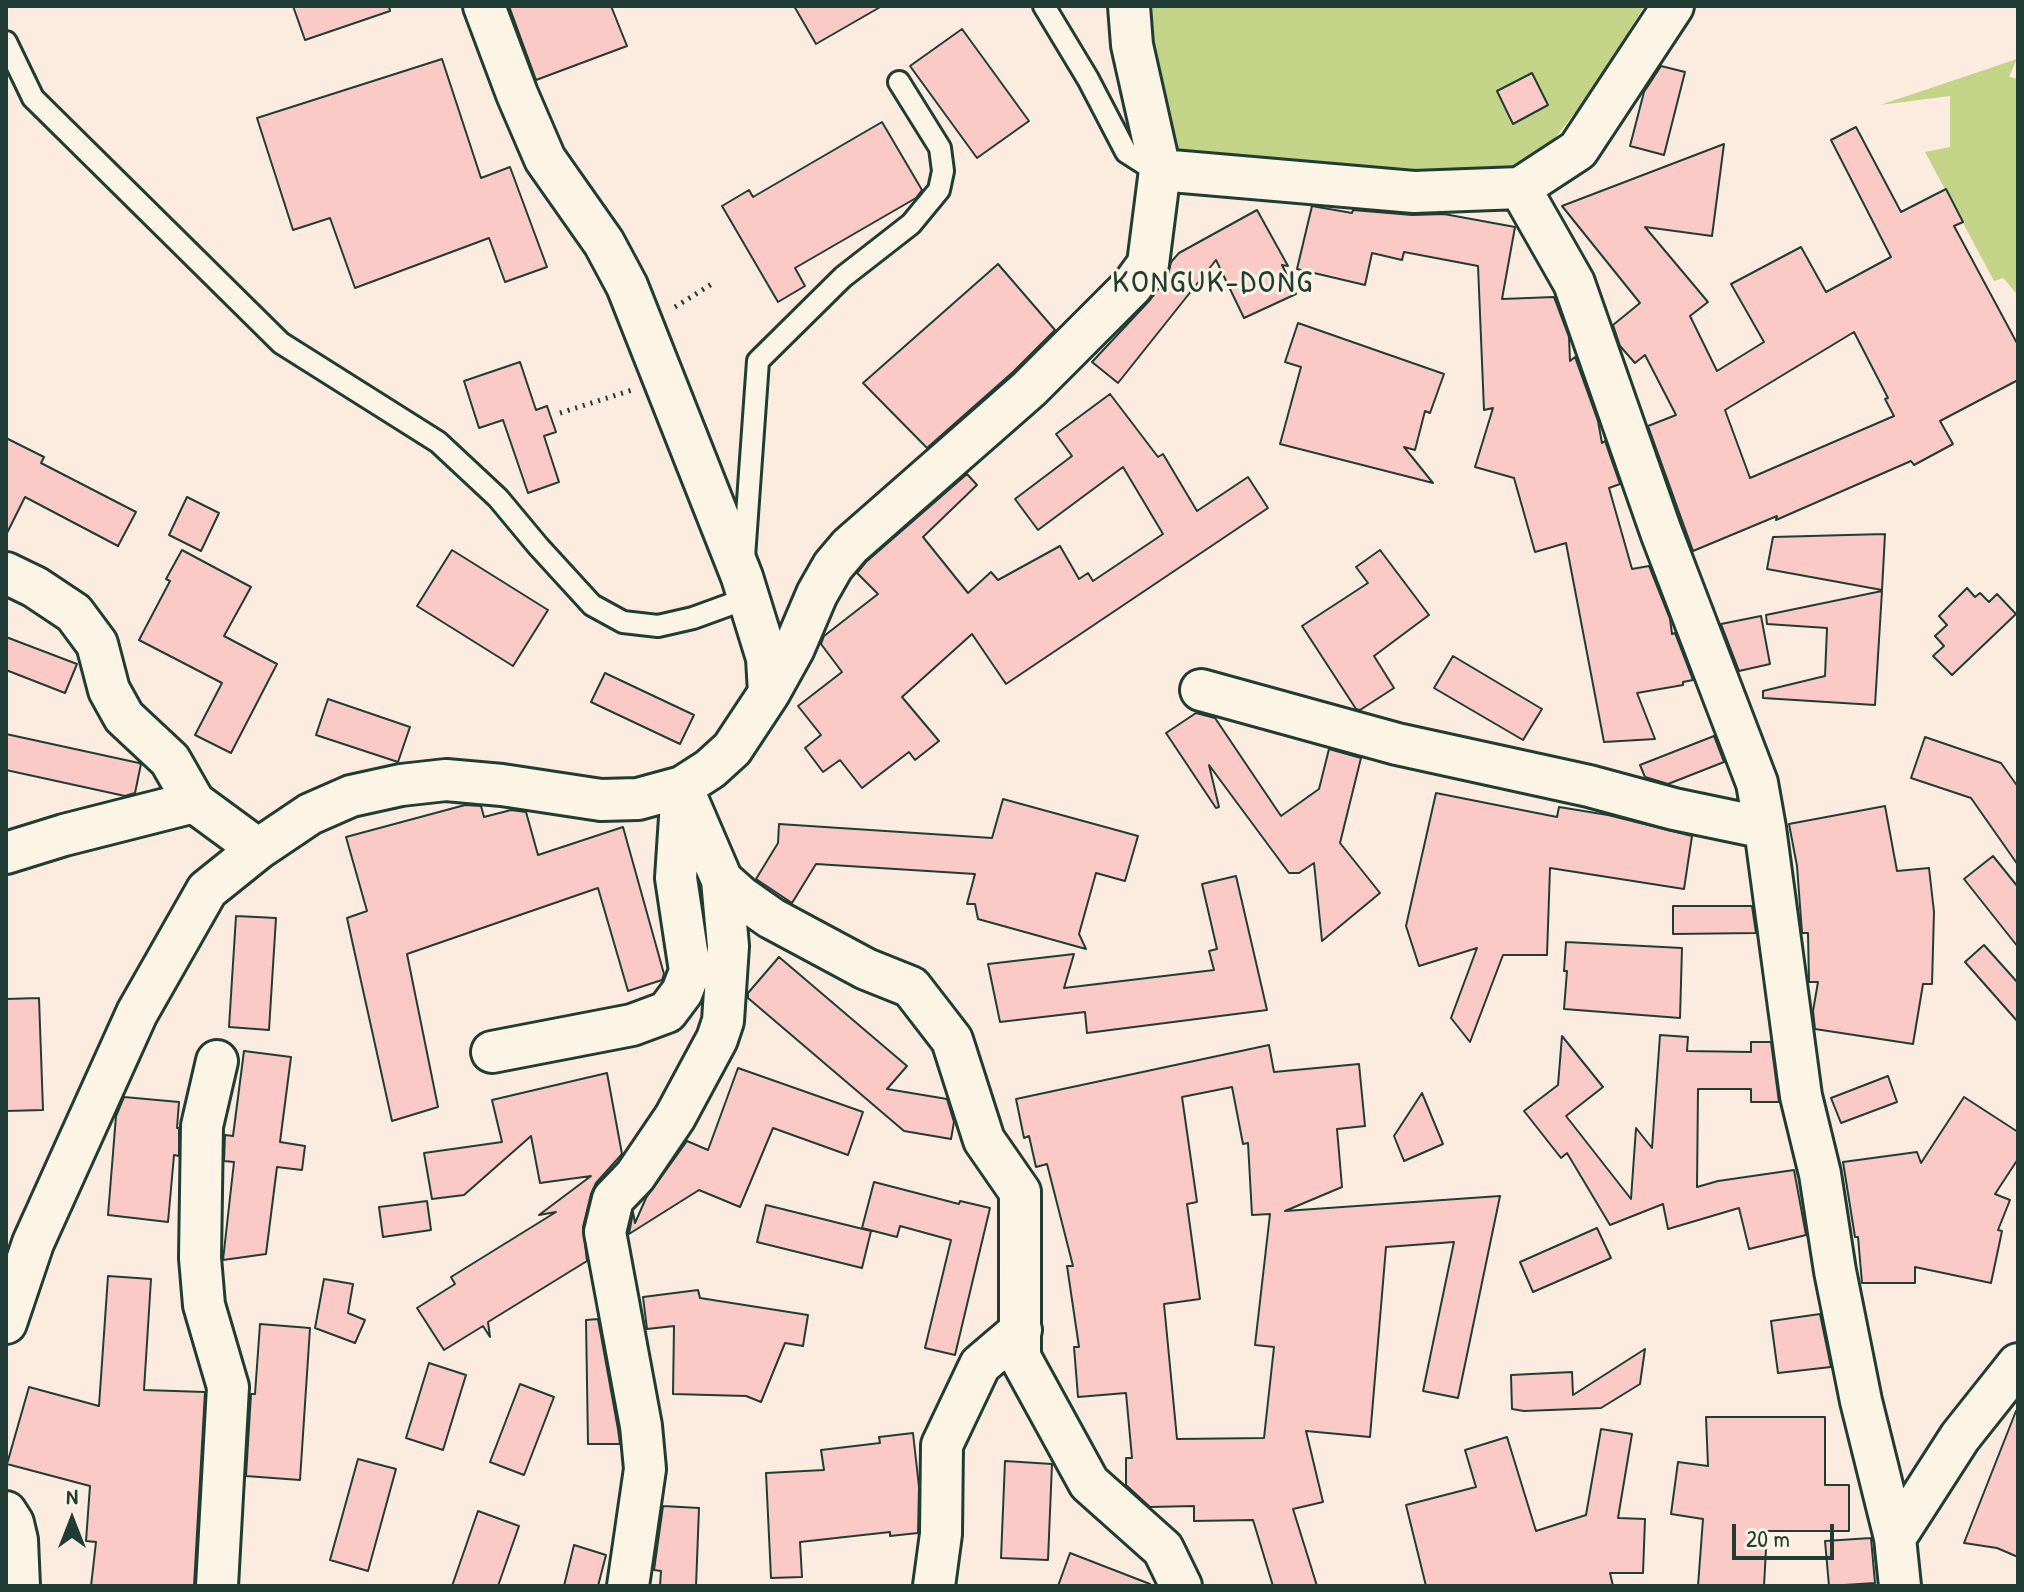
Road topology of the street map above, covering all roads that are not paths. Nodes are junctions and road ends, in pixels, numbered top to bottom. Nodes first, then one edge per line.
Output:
1 (484, 6) edge
2 (1044, 6) edge
3 (1129, 6) edge
4 (1673, 6) edge
5 (6, 42) edge
6 (899, 82) dead end
7 (1160, 170) junction
8 (1520, 188) junction
9 (6, 573) edge
10 (745, 588) junction
11 (1201, 690) dead end
12 (769, 693) junction
13 (682, 787) junction
14 (194, 802) junction
15 (1765, 828) junction
16 (258, 849) junction
17 (6, 853) edge
18 (722, 880) junction
19 (492, 1052) dead end
20 (217, 1061) dead end
21 (6, 1323) edge
22 (1021, 1330) junction
23 (2018, 1364) edge
24 (6, 1512) edge
25 (1895, 1538) junction
26 (19, 1586) edge
27 (217, 1586) edge
28 (628, 1586) edge
29 (934, 1586) edge
30 (1181, 1586) edge
31 (1900, 1586) edge

1 - 10 street
2 - 7 lane
3 - 7 street
4 - 8 street
5 - 10 lane
6 - 10 lane
7 - 8 street
7 - 12 street
8 - 15 street
9 - 14 street
10 - 12 street
11 - 15 street
12 - 13 street
13 - 16 street
13 - 18 street
13 - 19 street
14 - 16 street
14 - 17 street
15 - 25 street
16 - 21 street
18 - 22 street
18 - 28 street
20 - 27 street
22 - 29 street
22 - 30 street
23 - 25 street
24 - 26 street
25 - 31 street

